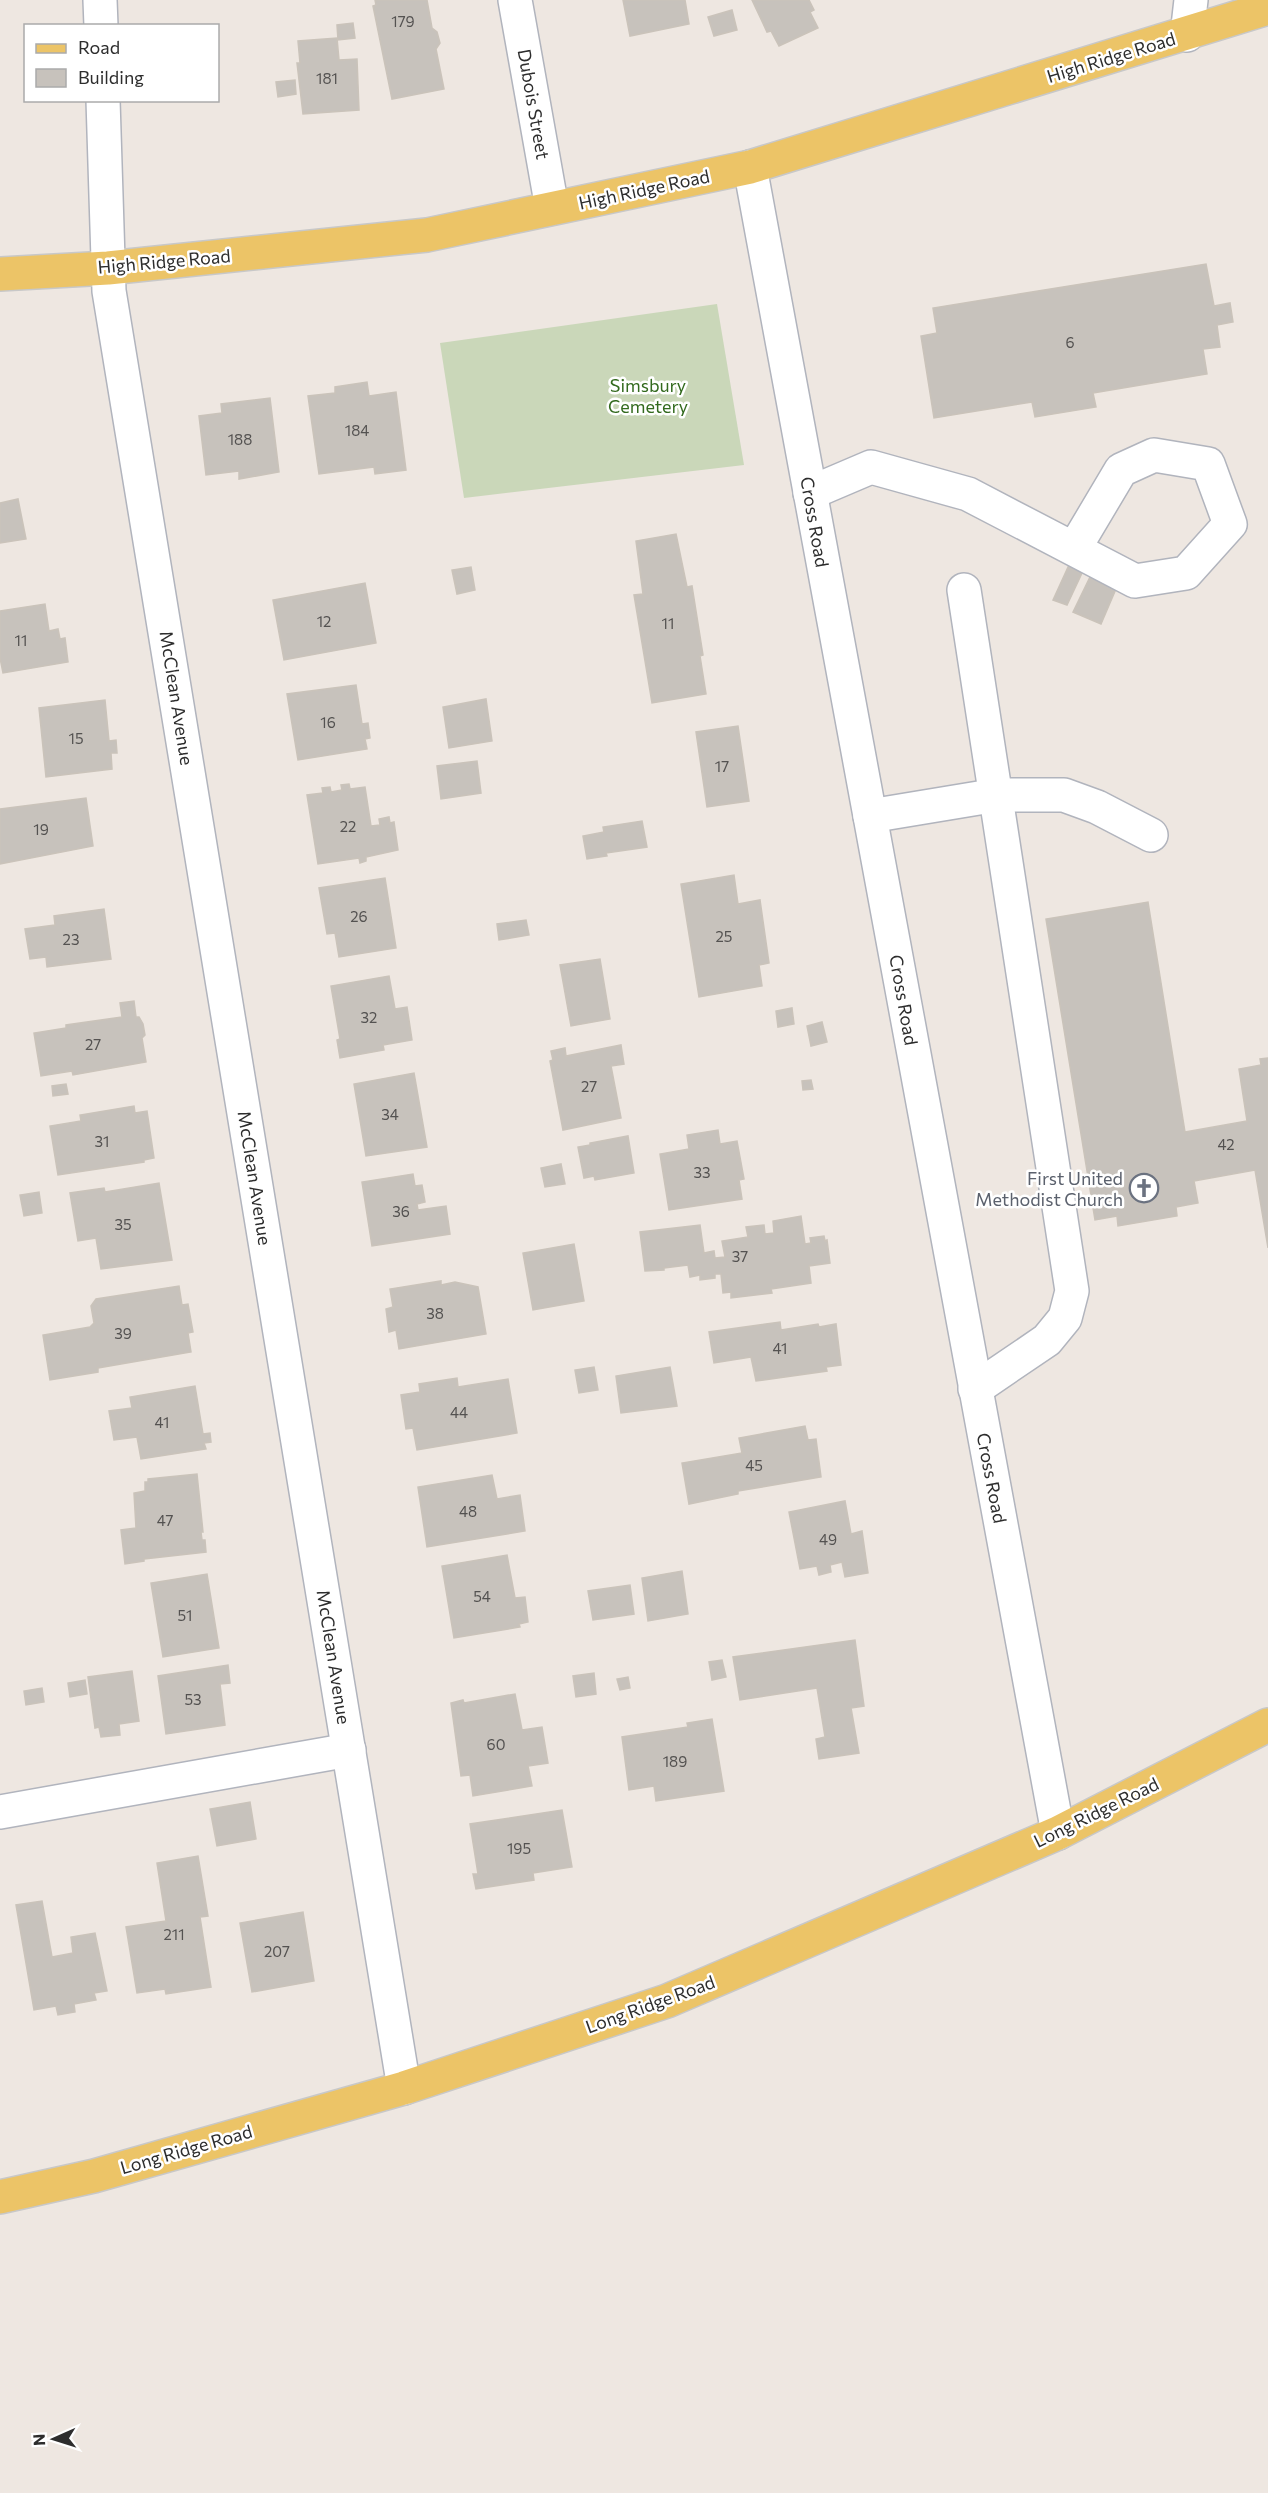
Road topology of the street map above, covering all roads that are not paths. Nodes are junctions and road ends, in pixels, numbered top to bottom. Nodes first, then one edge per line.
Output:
1 (100, 0) edge
2 (515, 0) edge
3 (1191, 0) edge
4 (1268, 8) edge
5 (101, 24) edge
6 (1187, 35) junction
7 (103, 102) edge
8 (750, 167) junction
9 (552, 208) junction
10 (108, 268) junction
11 (0, 273) edge
12 (810, 493) junction
13 (1074, 549) junction
14 (964, 590) dead end
15 (997, 795) junction
16 (870, 816) junction
17 (1151, 835) dead end
18 (975, 1389) junction
19 (1268, 1725) edge
20 (349, 1750) junction
21 (0, 1812) edge
22 (1058, 1833) junction
23 (404, 2088) junction
24 (0, 2197) edge

1 - 5 street
2 - 9 street, Dubois Street
3 - 6 street
4 - 6 main road, High Ridge Road
6 - 8 main road, High Ridge Road
7 - 10 street, McClean Avenue
8 - 9 main road, High Ridge Road
8 - 12 street, Cross Road
9 - 10 main road, High Ridge Road
10 - 11 main road, High Ridge Road
10 - 20 street, McClean Avenue
12 - 13 street
12 - 16 street, Cross Road
13 - 13 street
14 - 15 street
15 - 16 street
15 - 17 street
15 - 18 street
16 - 18 street, Cross Road
18 - 22 street, Cross Road
19 - 22 main road, Long Ridge Road
20 - 21 street
20 - 23 street, McClean Avenue
22 - 23 main road, Long Ridge Road
23 - 24 main road, Long Ridge Road

